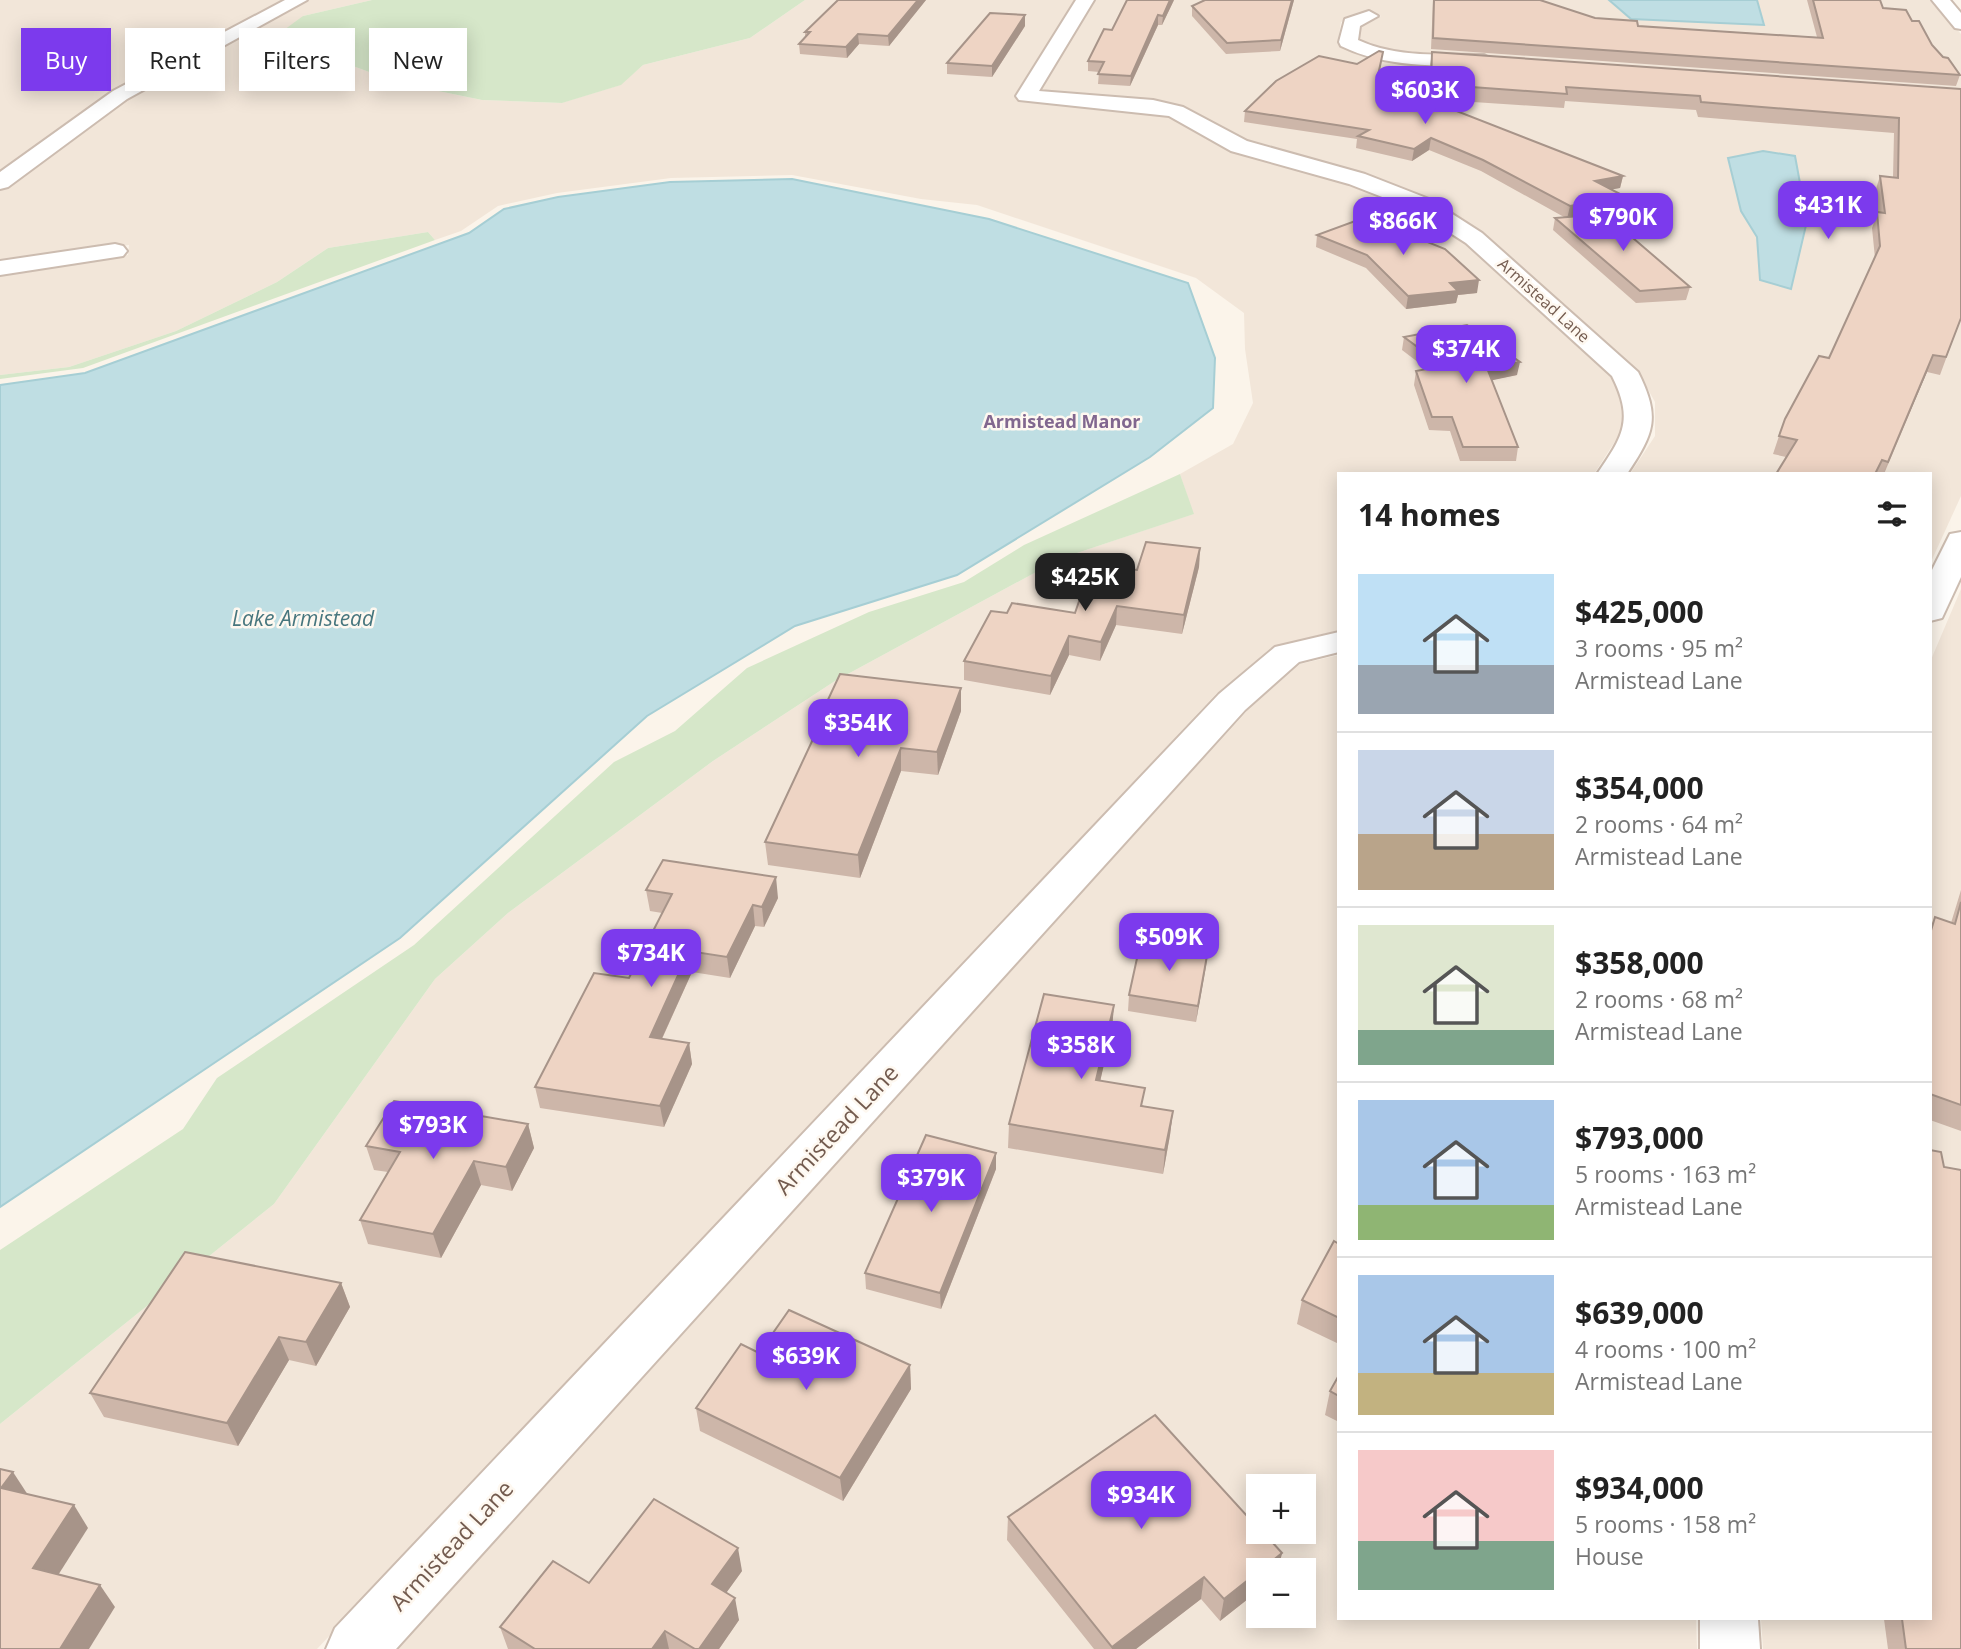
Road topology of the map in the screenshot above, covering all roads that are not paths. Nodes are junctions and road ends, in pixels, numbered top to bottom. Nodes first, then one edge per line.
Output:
1 (298, 0) edge
2 (1085, 0) edge
3 (1941, 0) edge
4 (1369, 16) dead end
5 (1961, 24) edge
6 (1506, 63) edge
7 (0, 182) edge
8 (115, 251) dead end
9 (0, 268) edge
10 (1613, 472) edge
11 (1961, 541) edge
12 (1932, 606) edge
13 (1337, 642) edge
14 (1729, 1620) edge
15 (356, 1649) edge
16 (1730, 1649) edge

1 - 7 street
2 - 10 street, Armistead Lane
3 - 5 street
4 - 6 street
8 - 9 street
11 - 12 street
13 - 15 street, Armistead Lane
14 - 16 street

